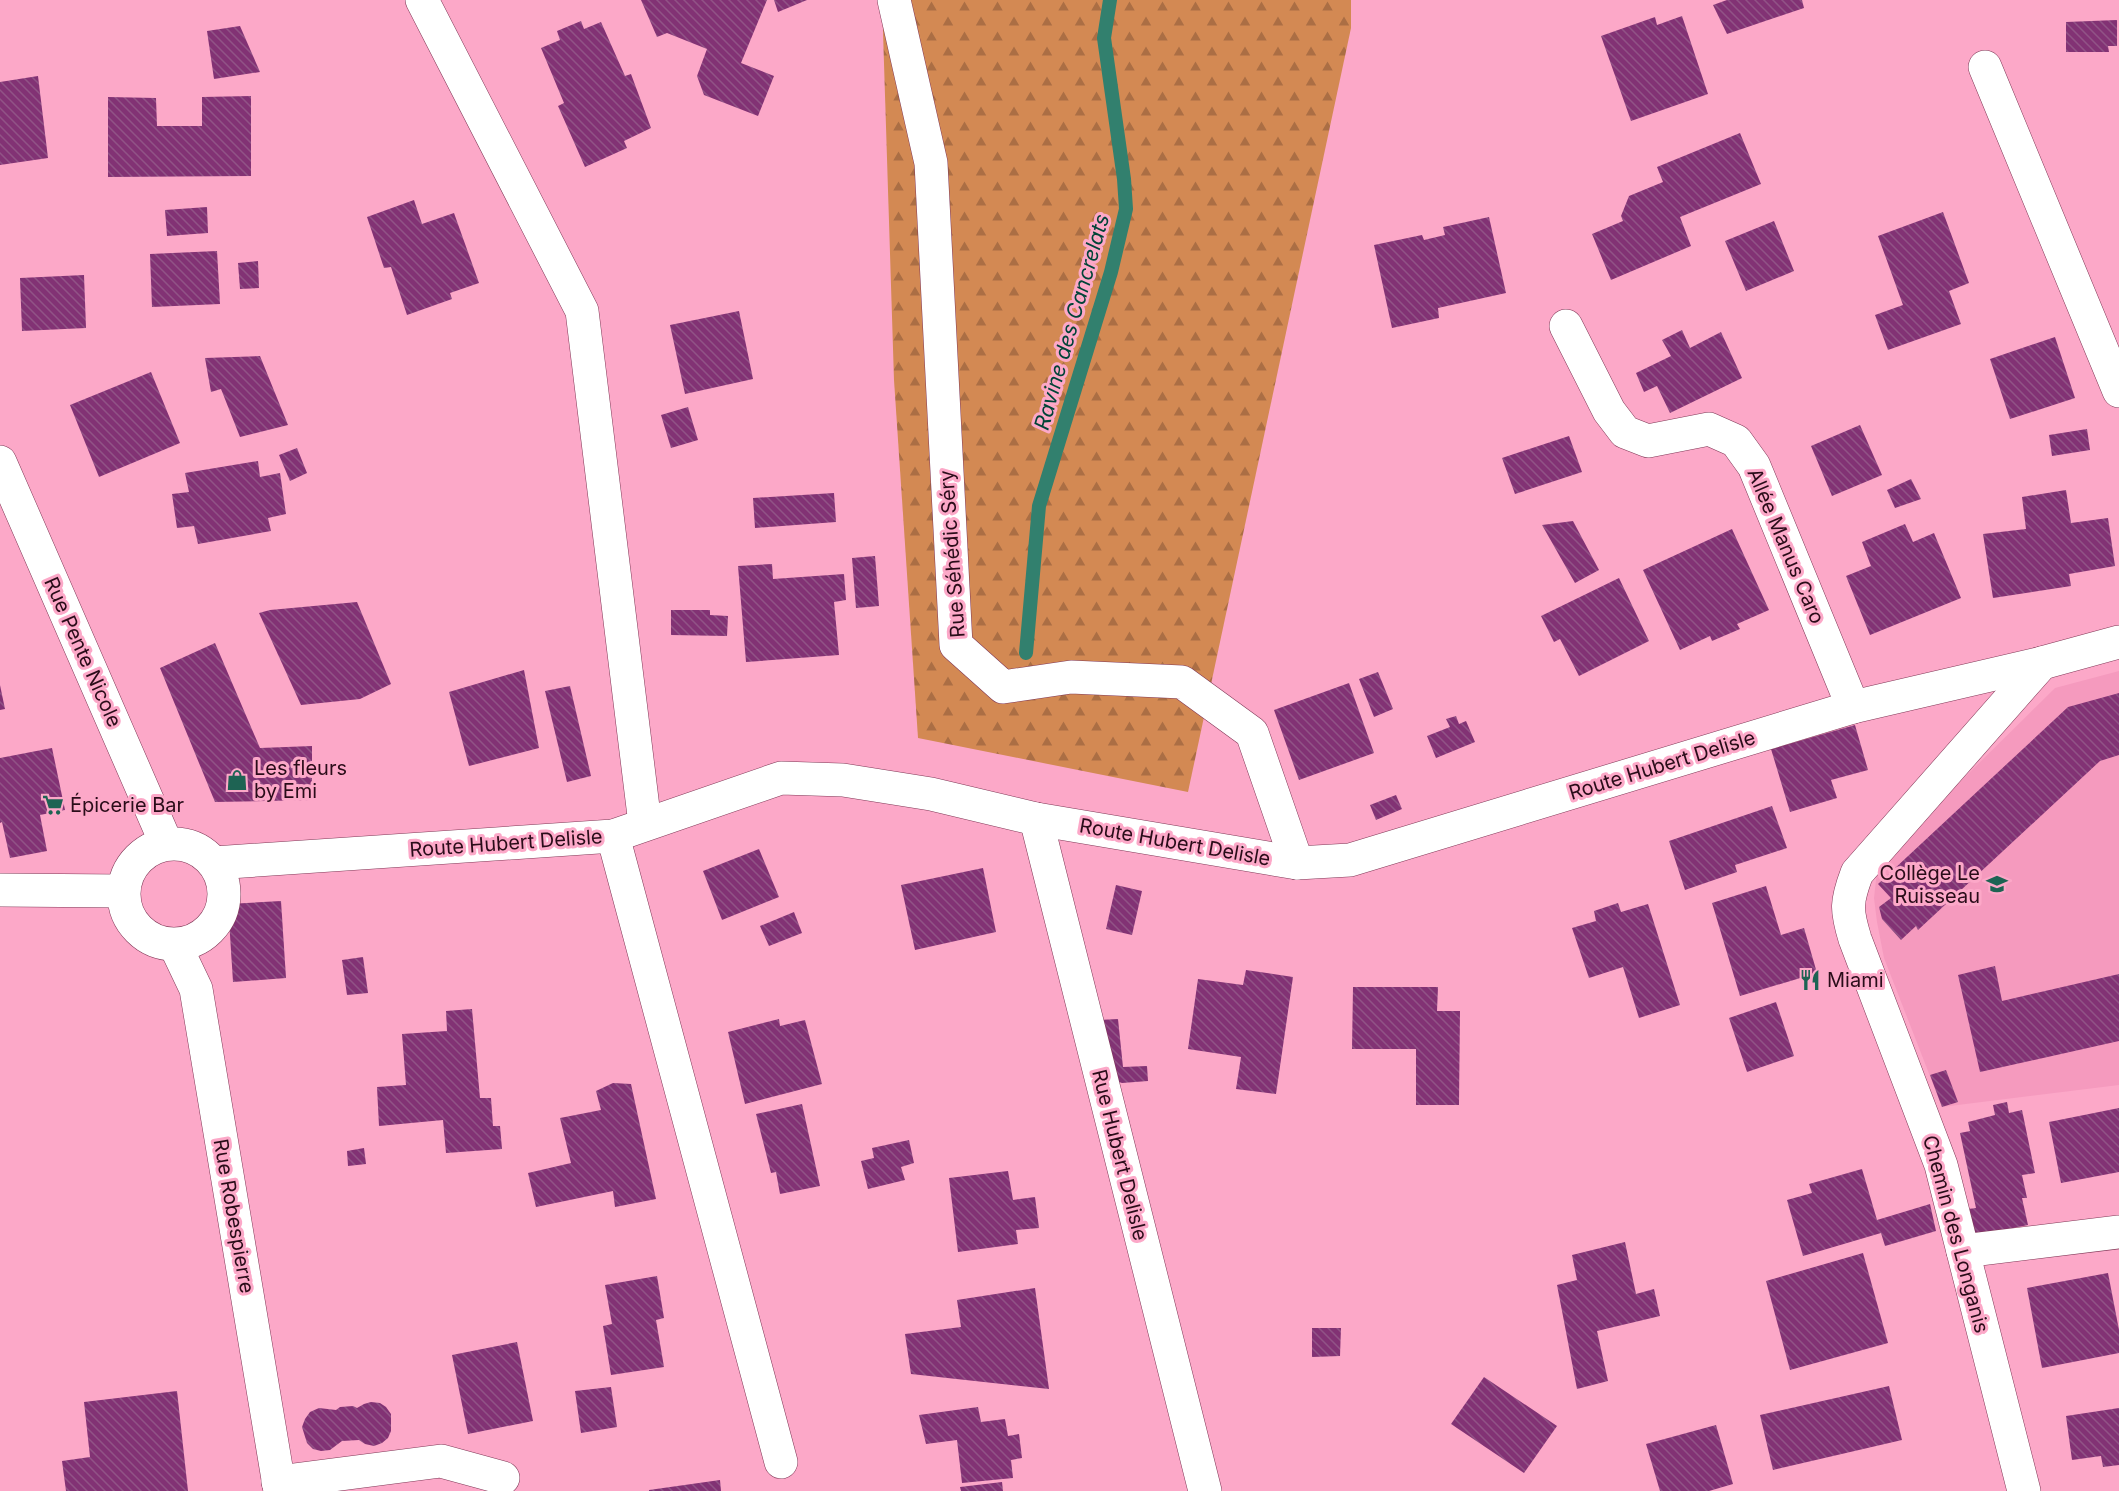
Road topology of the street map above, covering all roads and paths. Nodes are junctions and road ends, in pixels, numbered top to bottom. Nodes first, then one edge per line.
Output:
1 (422, 0) edge
2 (894, 0) edge
3 (1985, 67) dead end
4 (1566, 326) dead end
5 (2119, 391) edge
6 (0, 462) edge
7 (2119, 642) edge
8 (2042, 663) junction
9 (1853, 707) junction
10 (1036, 819) junction
11 (645, 824) junction
12 (613, 836) junction
13 (166, 843) junction
14 (214, 863) junction
15 (1297, 864) junction
16 (0, 890) edge
17 (123, 891) junction
18 (175, 945) junction
19 (2119, 1232) edge
20 (1963, 1251) junction
21 (781, 1462) dead end
22 (504, 1478) dead end
23 (279, 1486) edge
24 (1205, 1491) edge
25 (2024, 1491) edge

1 - 11 street
2 - 15 street, Rue Séhédic Séry
3 - 5 street
4 - 9 street, Allée Manus Caro
6 - 13 street, Rue Pente Nicole
7 - 8 street, Route Hubert Delisle
8 - 9 street, Route Hubert Delisle
8 - 20 street, Chemin des Longanis
9 - 15 street, Route Hubert Delisle
10 - 11 street, Route Hubert Delisle
10 - 15 street, Route Hubert Delisle
10 - 24 street, Rue Hubert Delisle
11 - 12 street, Route Hubert Delisle
12 - 14 street, Route Hubert Delisle
12 - 21 street
13 - 14 street
13 - 17 street
14 - 18 street
16 - 17 street
17 - 18 street
18 - 23 street, Rue Robespierre
19 - 20 street
20 - 25 street, Chemin des Longanis
22 - 23 street

